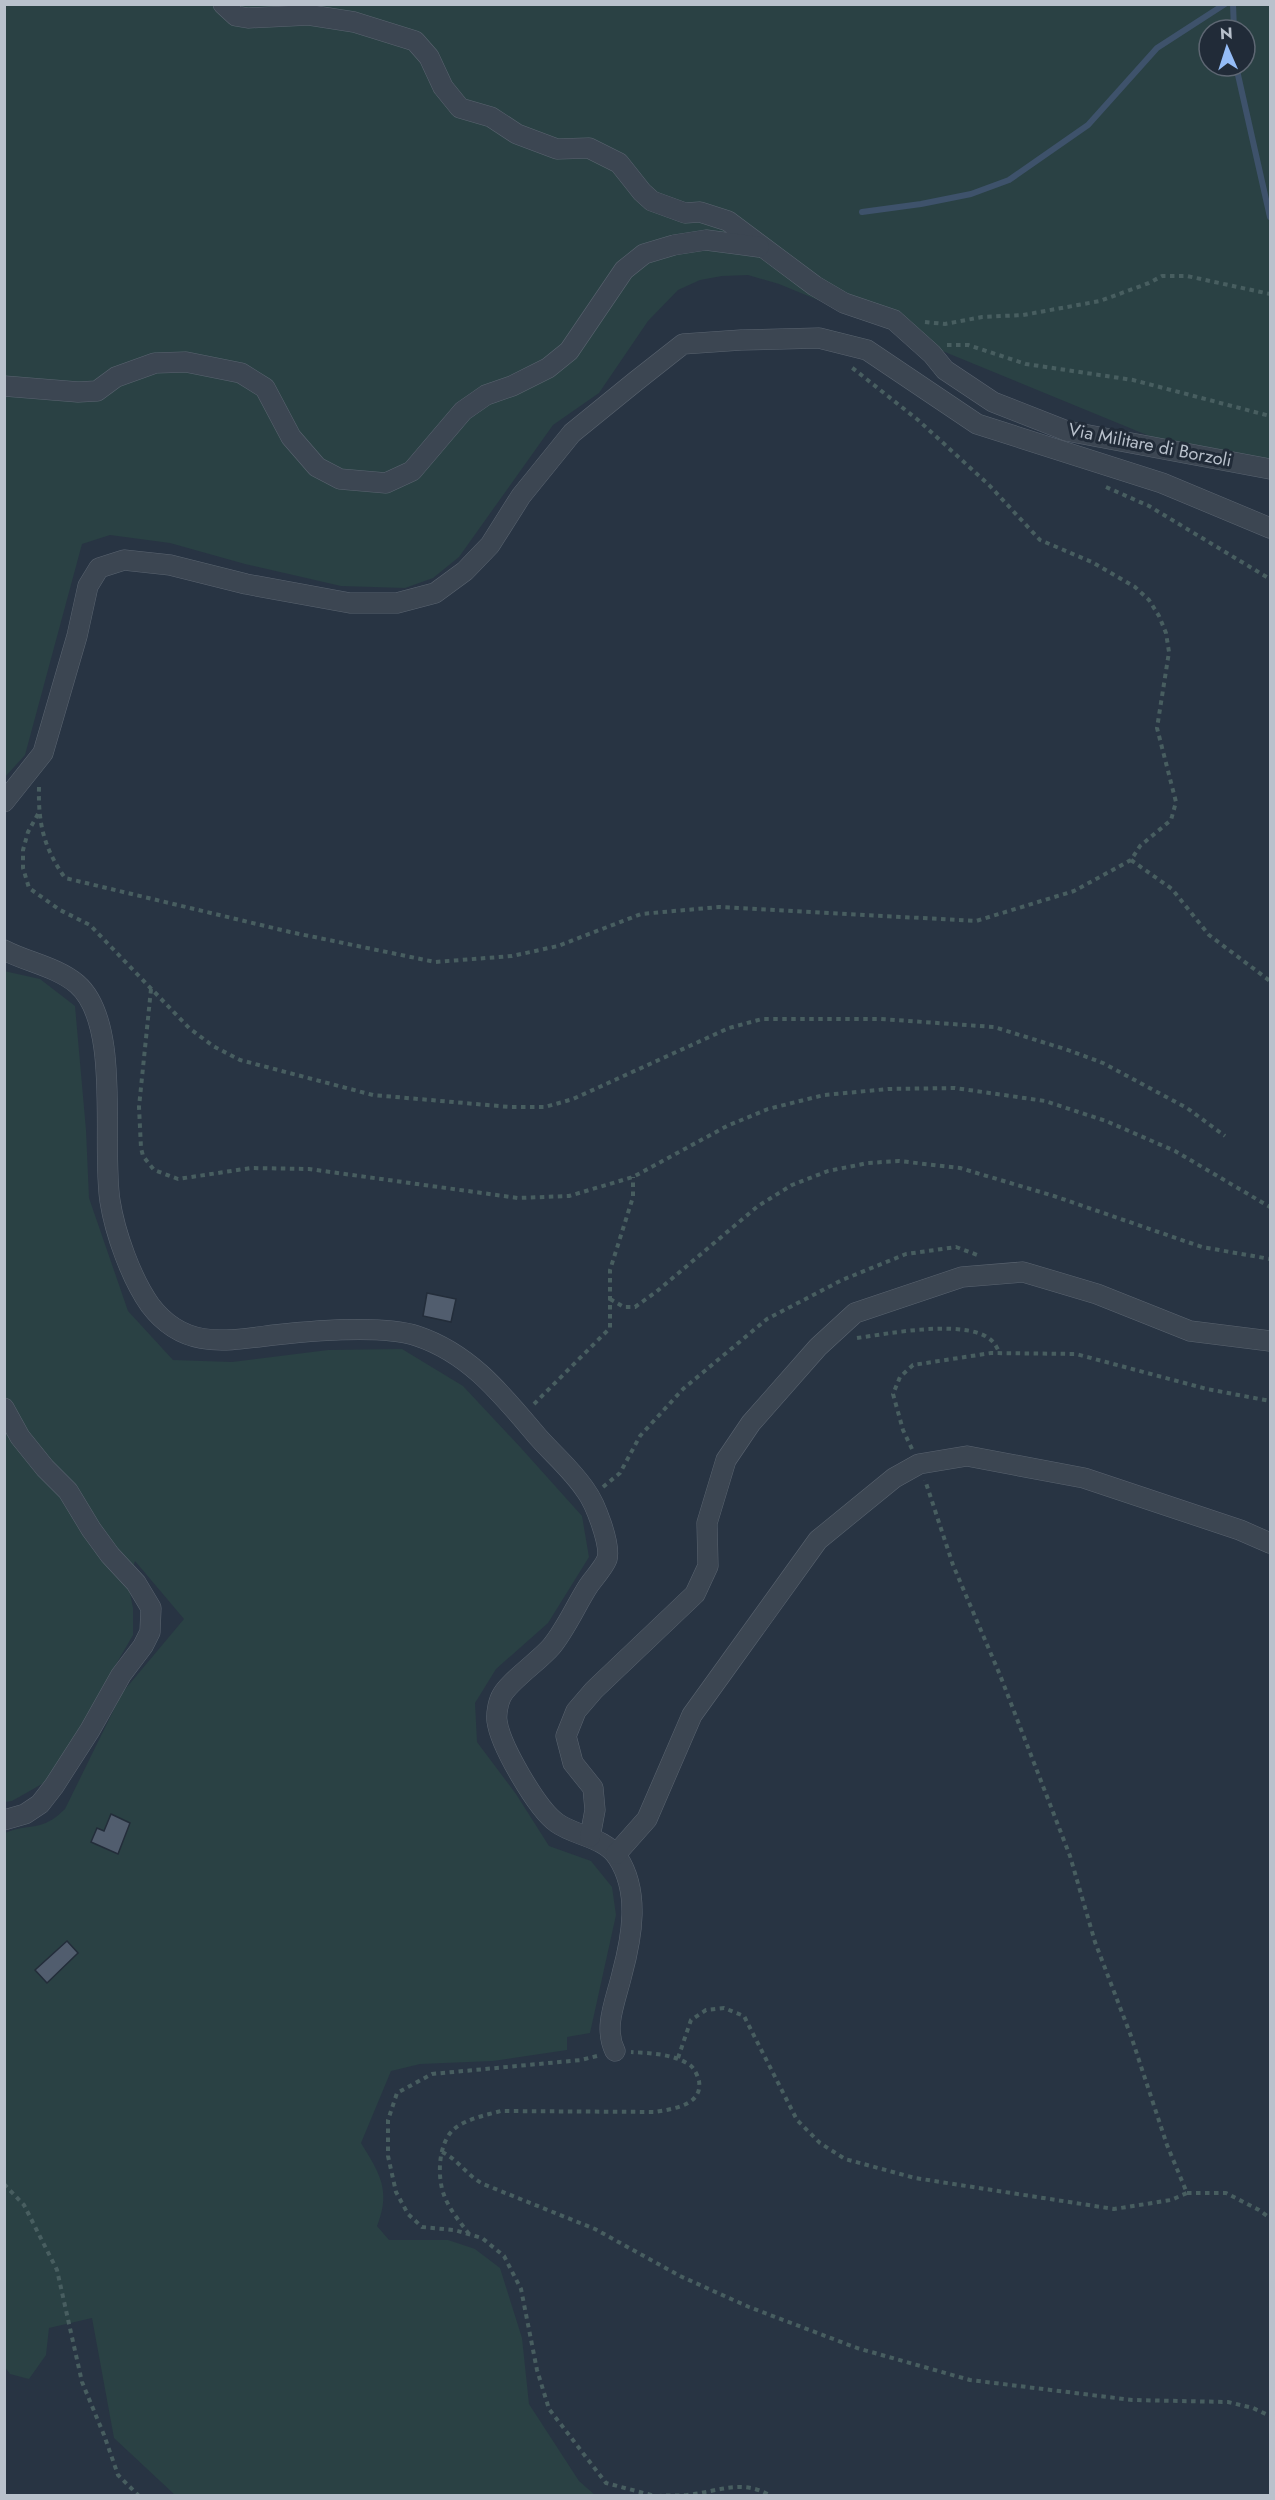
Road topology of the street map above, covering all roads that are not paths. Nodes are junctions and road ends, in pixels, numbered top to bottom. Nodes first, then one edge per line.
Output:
1 (223, 4) edge
2 (760, 247) junction
3 (4, 386) edge
4 (1270, 469) edge
5 (1270, 528) edge
6 (4, 802) edge
7 (4, 950) edge
8 (1270, 1341) edge
9 (4, 1408) edge
10 (1270, 1543) edge
11 (4, 1820) edge
12 (590, 1837) junction
13 (616, 1854) junction
14 (615, 2051) road end

1 - 2 street, Via Militare di Borzoli
2 - 3 street
2 - 4 street, Via Militare di Borzoli
5 - 6 street
7 - 12 street
8 - 12 street
9 - 11 street
10 - 13 street
12 - 13 street
13 - 14 street

